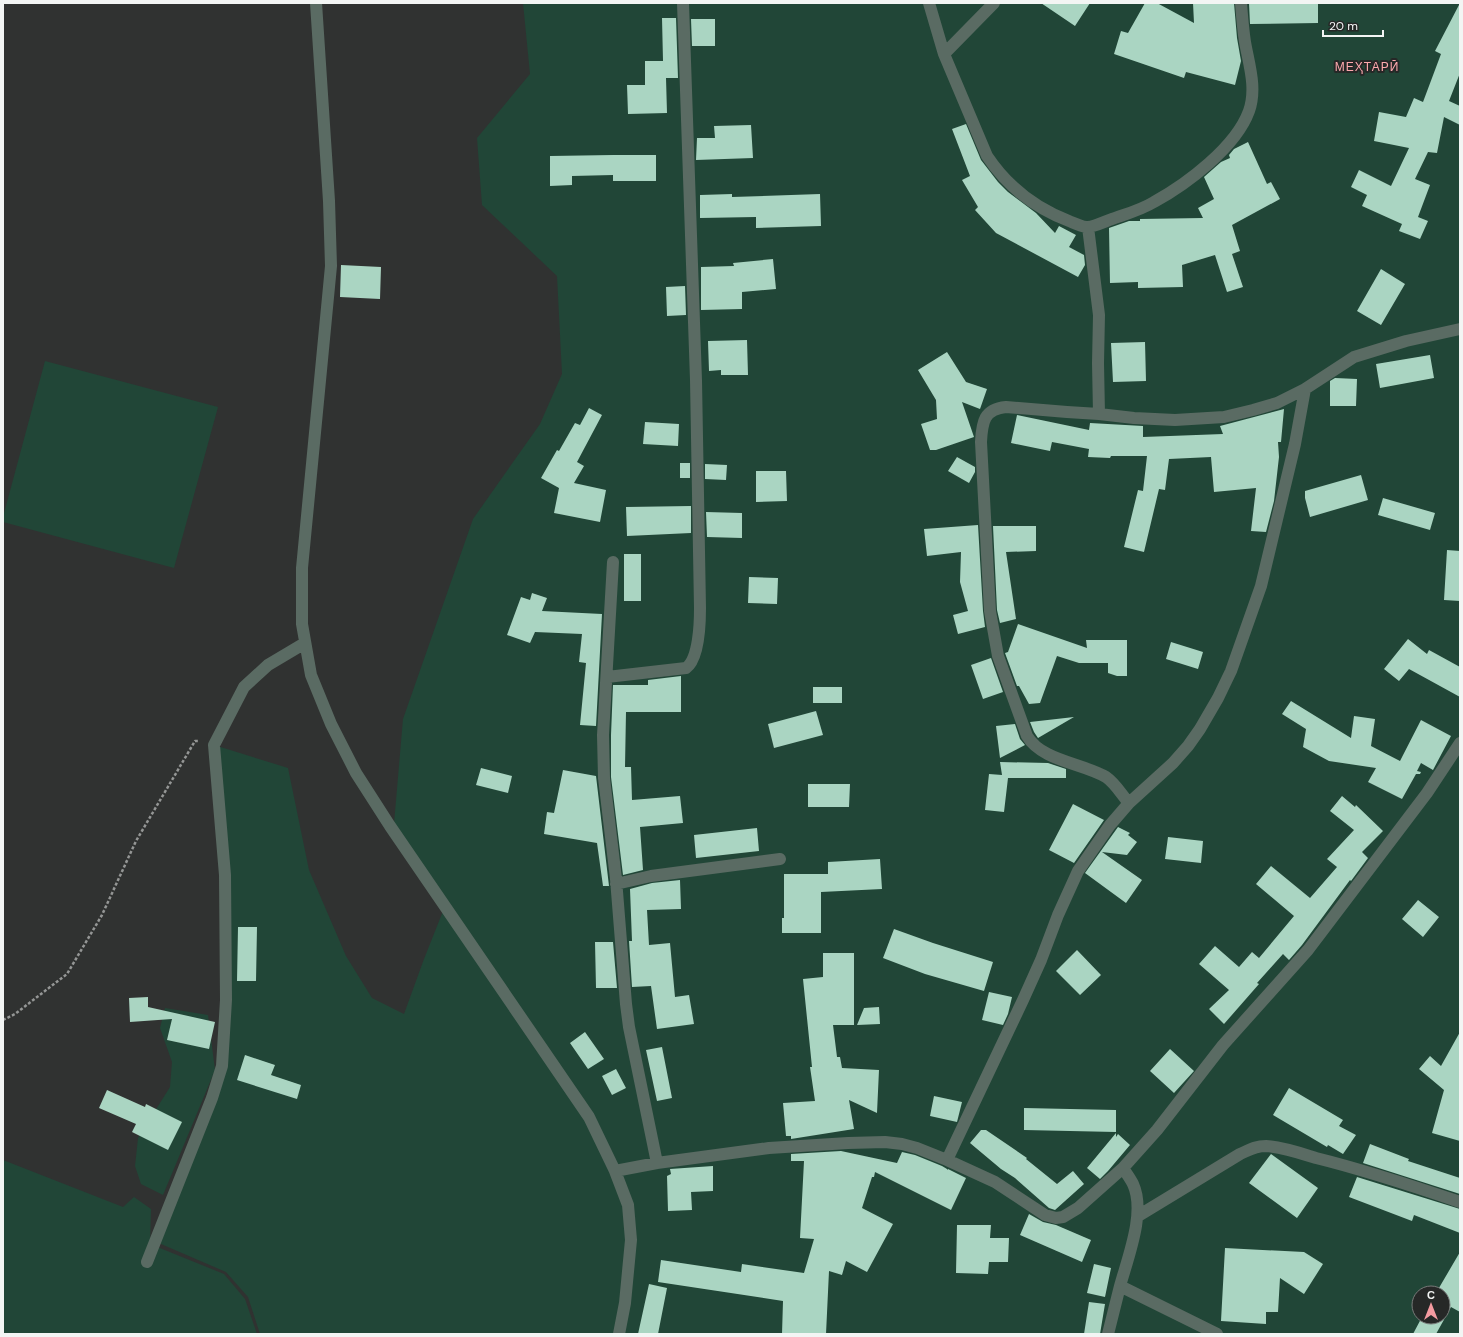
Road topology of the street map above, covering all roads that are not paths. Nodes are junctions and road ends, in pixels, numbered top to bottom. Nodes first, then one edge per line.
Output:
1 (316, 3) edge
2 (684, 3) edge
3 (929, 3) edge
4 (994, 3) edge
5 (1241, 3) edge
6 (944, 54) junction
7 (1088, 227) junction
8 (1460, 329) edge
9 (1305, 389) junction
10 (1099, 414) junction
11 (613, 562) dead end
12 (305, 643) junction
13 (607, 677) junction
14 (1460, 743) edge
15 (1129, 803) junction
16 (780, 859) dead end
17 (616, 884) junction
18 (947, 1160) junction
19 (657, 1163) junction
20 (1123, 1168) junction
21 (615, 1172) junction
22 (1460, 1202) edge
23 (1138, 1216) junction
24 (147, 1262) dead end
25 (1120, 1286) junction
26 (619, 1334) edge
27 (1108, 1334) edge
28 (1217, 1334) edge

1 - 12 street
2 - 13 street
3 - 6 street
4 - 6 street
5 - 7 street
6 - 7 street
7 - 10 street
8 - 9 street
9 - 10 street
9 - 15 street
10 - 15 street
11 - 13 street
12 - 21 street
12 - 24 street
13 - 17 street
14 - 20 street
15 - 18 street
16 - 17 street
17 - 19 street
18 - 19 street
18 - 20 street
19 - 21 street
20 - 23 street
21 - 26 street
22 - 23 street
23 - 25 street
25 - 27 street
25 - 28 street

